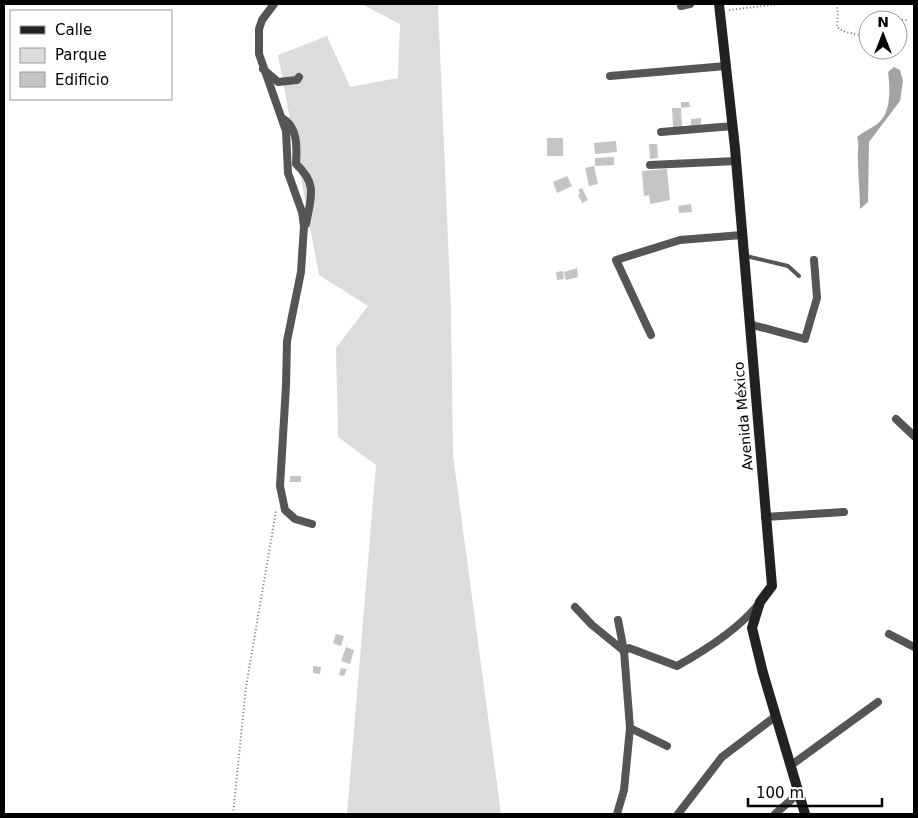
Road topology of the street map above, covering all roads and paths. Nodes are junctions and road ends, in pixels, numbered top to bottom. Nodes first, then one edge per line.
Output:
1 (274, 4) edge
2 (690, 4) edge
3 (780, 4) edge
4 (836, 4) edge
5 (681, 6) dead end
6 (719, 8) edge
7 (858, 34) edge
8 (726, 66) junction
9 (262, 67) junction
10 (610, 76) dead end
11 (299, 77) dead end
12 (282, 118) junction
13 (733, 126) junction
14 (661, 132) dead end
15 (736, 161) junction
16 (650, 165) dead end
17 (304, 232) junction
18 (742, 235) junction
19 (744, 256) junction
20 (814, 260) dead end
21 (800, 276) dead end
22 (749, 324) junction
23 (651, 335) dead end
24 (896, 419) dead end
25 (914, 436) edge
26 (277, 506) dead end
27 (844, 512) dead end
28 (765, 518) junction
29 (312, 524) dead end
30 (760, 602) junction
31 (575, 607) dead end
32 (618, 620) dead end
33 (889, 634) dead end
34 (914, 647) edge
35 (624, 651) junction
36 (878, 702) dead end
37 (776, 716) junction
38 (630, 728) junction
39 (667, 746) dead end
40 (790, 766) junction
41 (799, 794) junction
42 (233, 814) edge
43 (617, 814) edge
44 (678, 814) edge
45 (775, 814) edge
46 (805, 814) edge

1 - 9 street
2 - 5 street
3 - 6 path
4 - 7 path
6 - 8 main road, Avenida México
8 - 10 street
8 - 13 main road, Avenida México
9 - 11 street
9 - 12 street
12 - 17 street
12 - 17 street
13 - 14 street
13 - 15 main road, Avenida México
15 - 16 street
15 - 18 main road, Avenida México
17 - 29 street
18 - 19 main road, Avenida México
18 - 23 street
19 - 21 lane
19 - 22 main road, Avenida México
20 - 22 street
22 - 28 main road, Avenida México
24 - 25 street
26 - 42 path
27 - 28 street
28 - 30 main road, Avenida México
30 - 35 street
30 - 37 main road, Avenida México
31 - 35 street
32 - 35 street
33 - 34 street
35 - 38 street
36 - 40 street
37 - 40 main road, Avenida México
37 - 44 street
38 - 39 street
38 - 43 street
40 - 41 main road, Avenida México
41 - 45 street
41 - 46 main road, Avenida México

